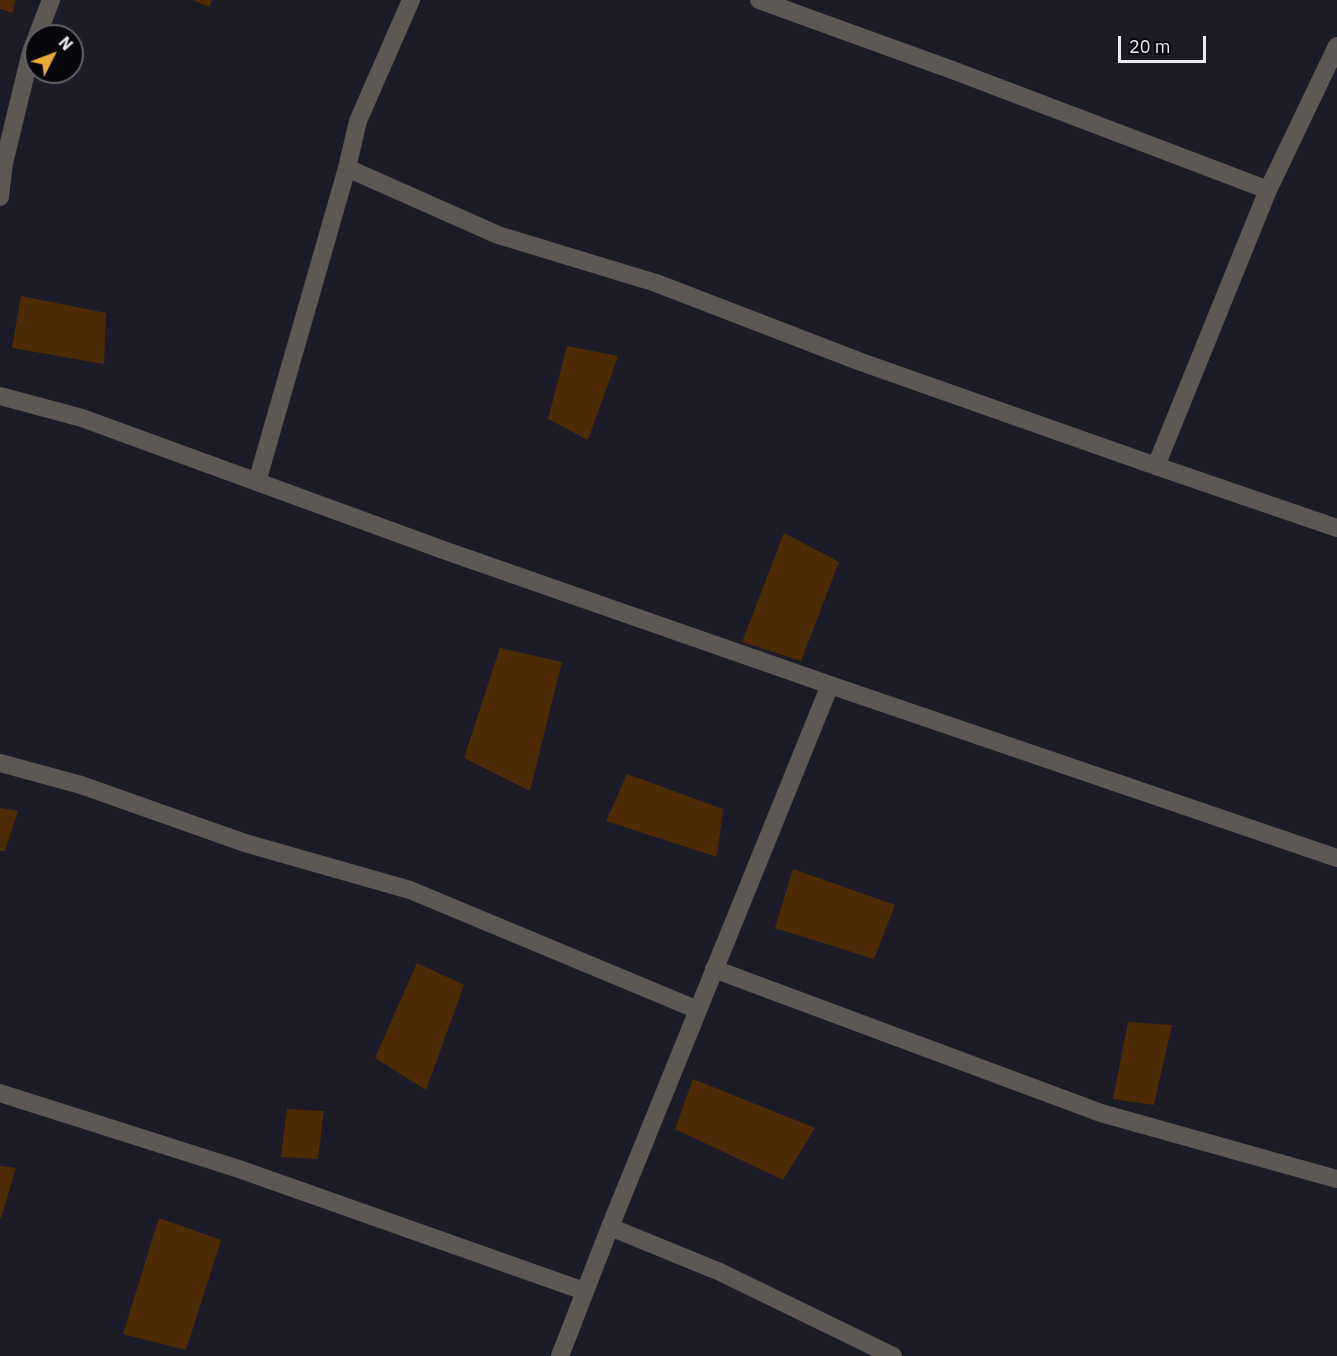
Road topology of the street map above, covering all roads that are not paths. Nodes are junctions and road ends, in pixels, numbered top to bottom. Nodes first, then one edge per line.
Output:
1 (51, 0) edge
2 (411, 0) edge
3 (759, 0) edge
4 (42, 24) edge
5 (1337, 46) edge
6 (24, 81) edge
7 (348, 168) junction
8 (1268, 190) junction
9 (0, 197) edge
10 (0, 396) edge
11 (1156, 466) junction
12 (257, 482) junction
13 (1337, 528) edge
14 (830, 685) junction
15 (0, 762) edge
16 (1337, 858) edge
17 (714, 969) junction
18 (698, 1010) junction
19 (0, 1093) edge
20 (1337, 1179) edge
21 (610, 1227) junction
22 (584, 1291) junction
23 (560, 1356) edge
24 (893, 1356) edge

1 - 4 street
2 - 7 street
3 - 8 street
5 - 8 street
6 - 9 street
7 - 11 street
7 - 12 street
8 - 11 street
10 - 12 street
11 - 13 street
12 - 14 street
14 - 16 street
14 - 17 street
15 - 18 street
17 - 18 street
17 - 20 street
18 - 21 street
19 - 22 street
21 - 22 street
21 - 24 street
22 - 23 street

